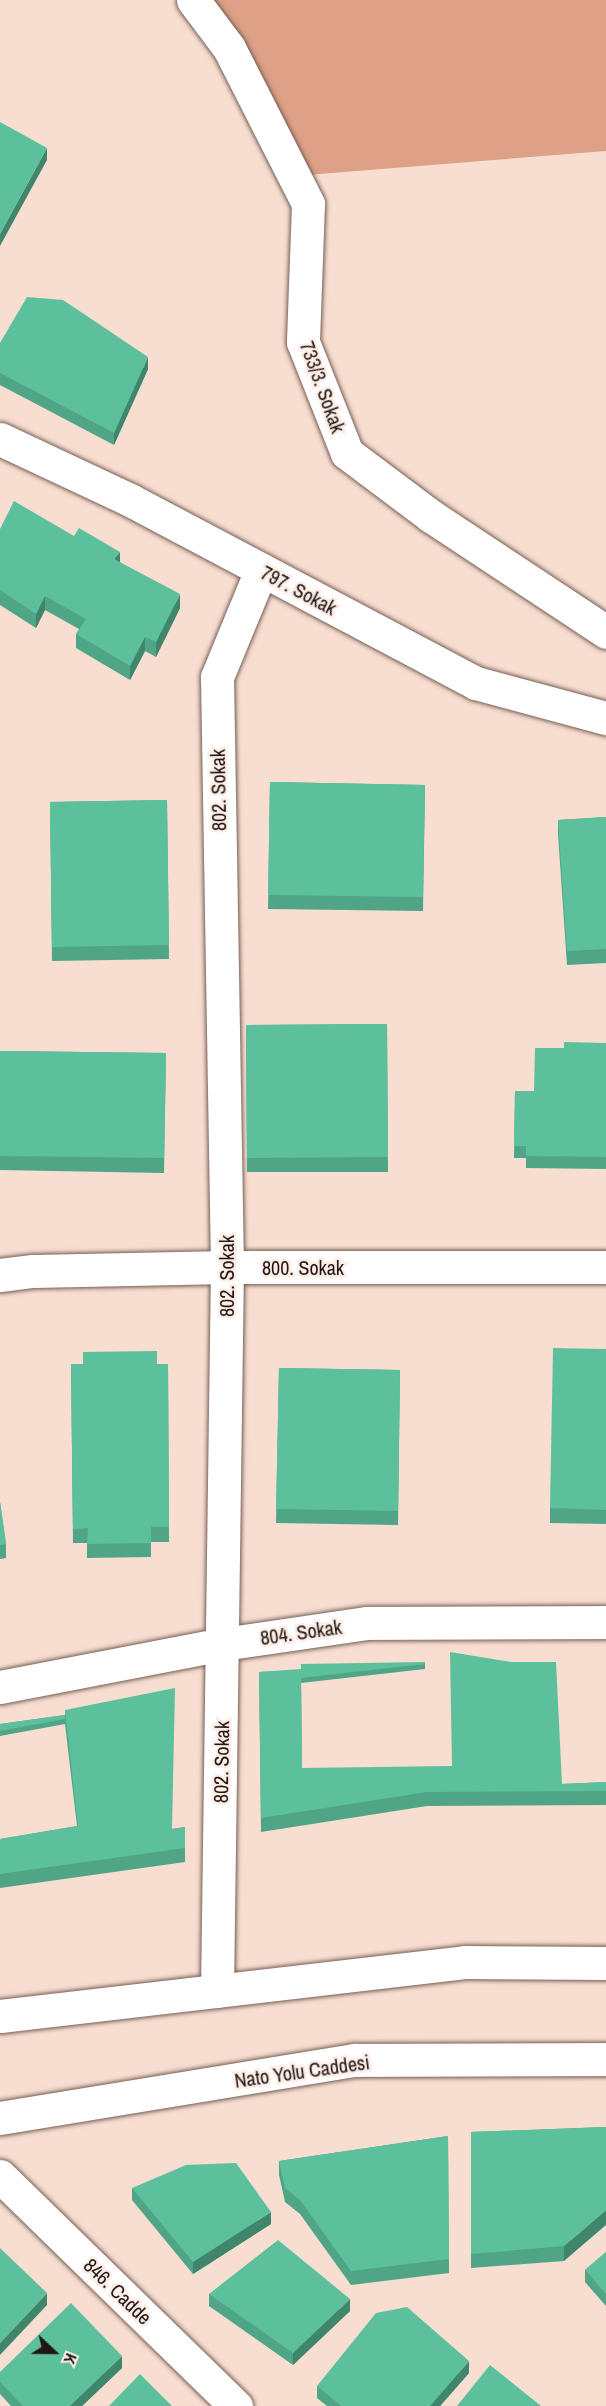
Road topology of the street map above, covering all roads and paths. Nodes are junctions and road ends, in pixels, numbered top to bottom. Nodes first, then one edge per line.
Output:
1 (193, 0) edge
2 (0, 439) edge
3 (261, 570) junction
4 (606, 632) edge
5 (606, 718) edge
6 (227, 1267) junction
7 (606, 1267) edge
8 (0, 1275) edge
9 (606, 1622) edge
10 (223, 1644) junction
11 (0, 1687) edge
12 (606, 1963) edge
13 (217, 1991) junction
14 (0, 2016) edge
15 (606, 2060) edge
16 (0, 2118) edge
17 (0, 2176) edge
18 (236, 2406) edge

1 - 4 street, 733/3. Sokak
2 - 3 street, 797. Sokak
3 - 5 street, 797. Sokak
3 - 6 street, 802. Sokak
6 - 7 street, 800. Sokak
6 - 8 street, 800. Sokak
6 - 10 street, 802. Sokak
9 - 10 street, 804. Sokak
10 - 11 street, 804. Sokak
10 - 13 street, 802. Sokak
12 - 13 street
13 - 14 street
15 - 16 street, Nato Yolu Caddesi
17 - 18 street, 846. Cadde

